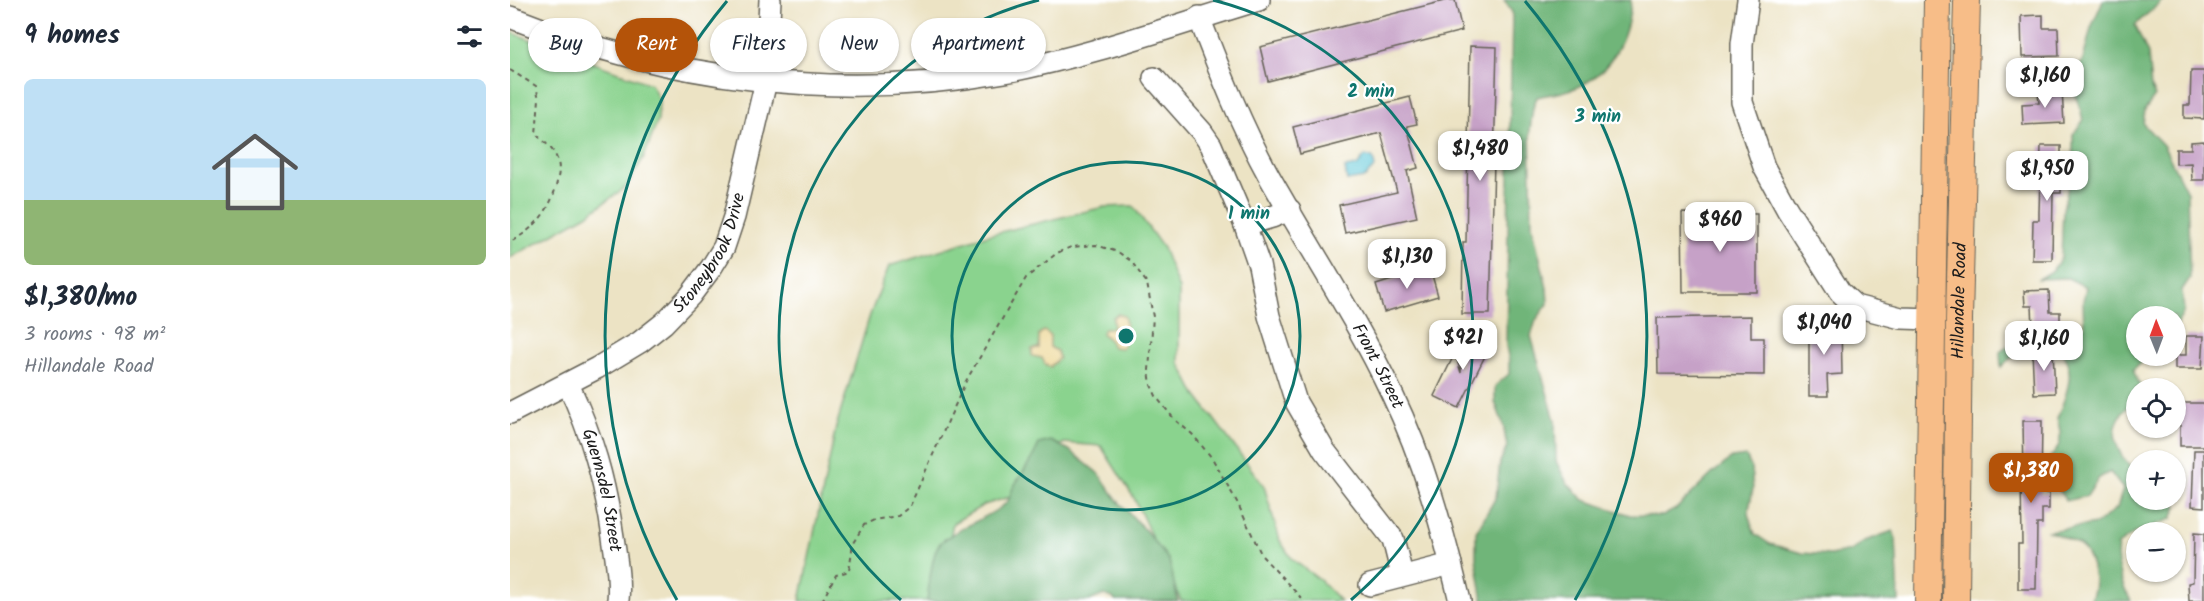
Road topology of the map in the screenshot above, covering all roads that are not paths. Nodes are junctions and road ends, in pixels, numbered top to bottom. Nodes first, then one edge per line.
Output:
1 (770, 0) edge
2 (1259, 0) edge
3 (1748, 0) edge
4 (1937, 0) edge
5 (1967, 0) edge
6 (510, 16) edge
7 (1200, 17) junction
8 (1154, 78) dead end
9 (766, 81) junction
10 (1290, 210) junction
11 (1245, 225) junction
12 (1932, 319) junction
13 (568, 384) junction
14 (510, 413) edge
15 (1451, 564) junction
16 (1402, 575) junction
17 (1370, 585) dead end
18 (618, 601) edge
19 (1460, 601) edge
20 (1928, 601) edge
21 (1956, 601) edge

1 - 9 street, Stoneybrook Drive
2 - 7 street
3 - 12 street
4 - 12 main road, Hillandale Road
5 - 21 main road, Hillandale Road
6 - 9 street
7 - 9 street
7 - 10 street, Front Street
8 - 11 street
9 - 13 street, Stoneybrook Drive
10 - 11 street
10 - 15 street, Front Street
11 - 16 street
12 - 20 main road, Hillandale Road
13 - 14 street, Stoneybrook Drive
13 - 18 street, Guernsdel Street
15 - 16 street
15 - 19 street, Front Street
16 - 17 street

